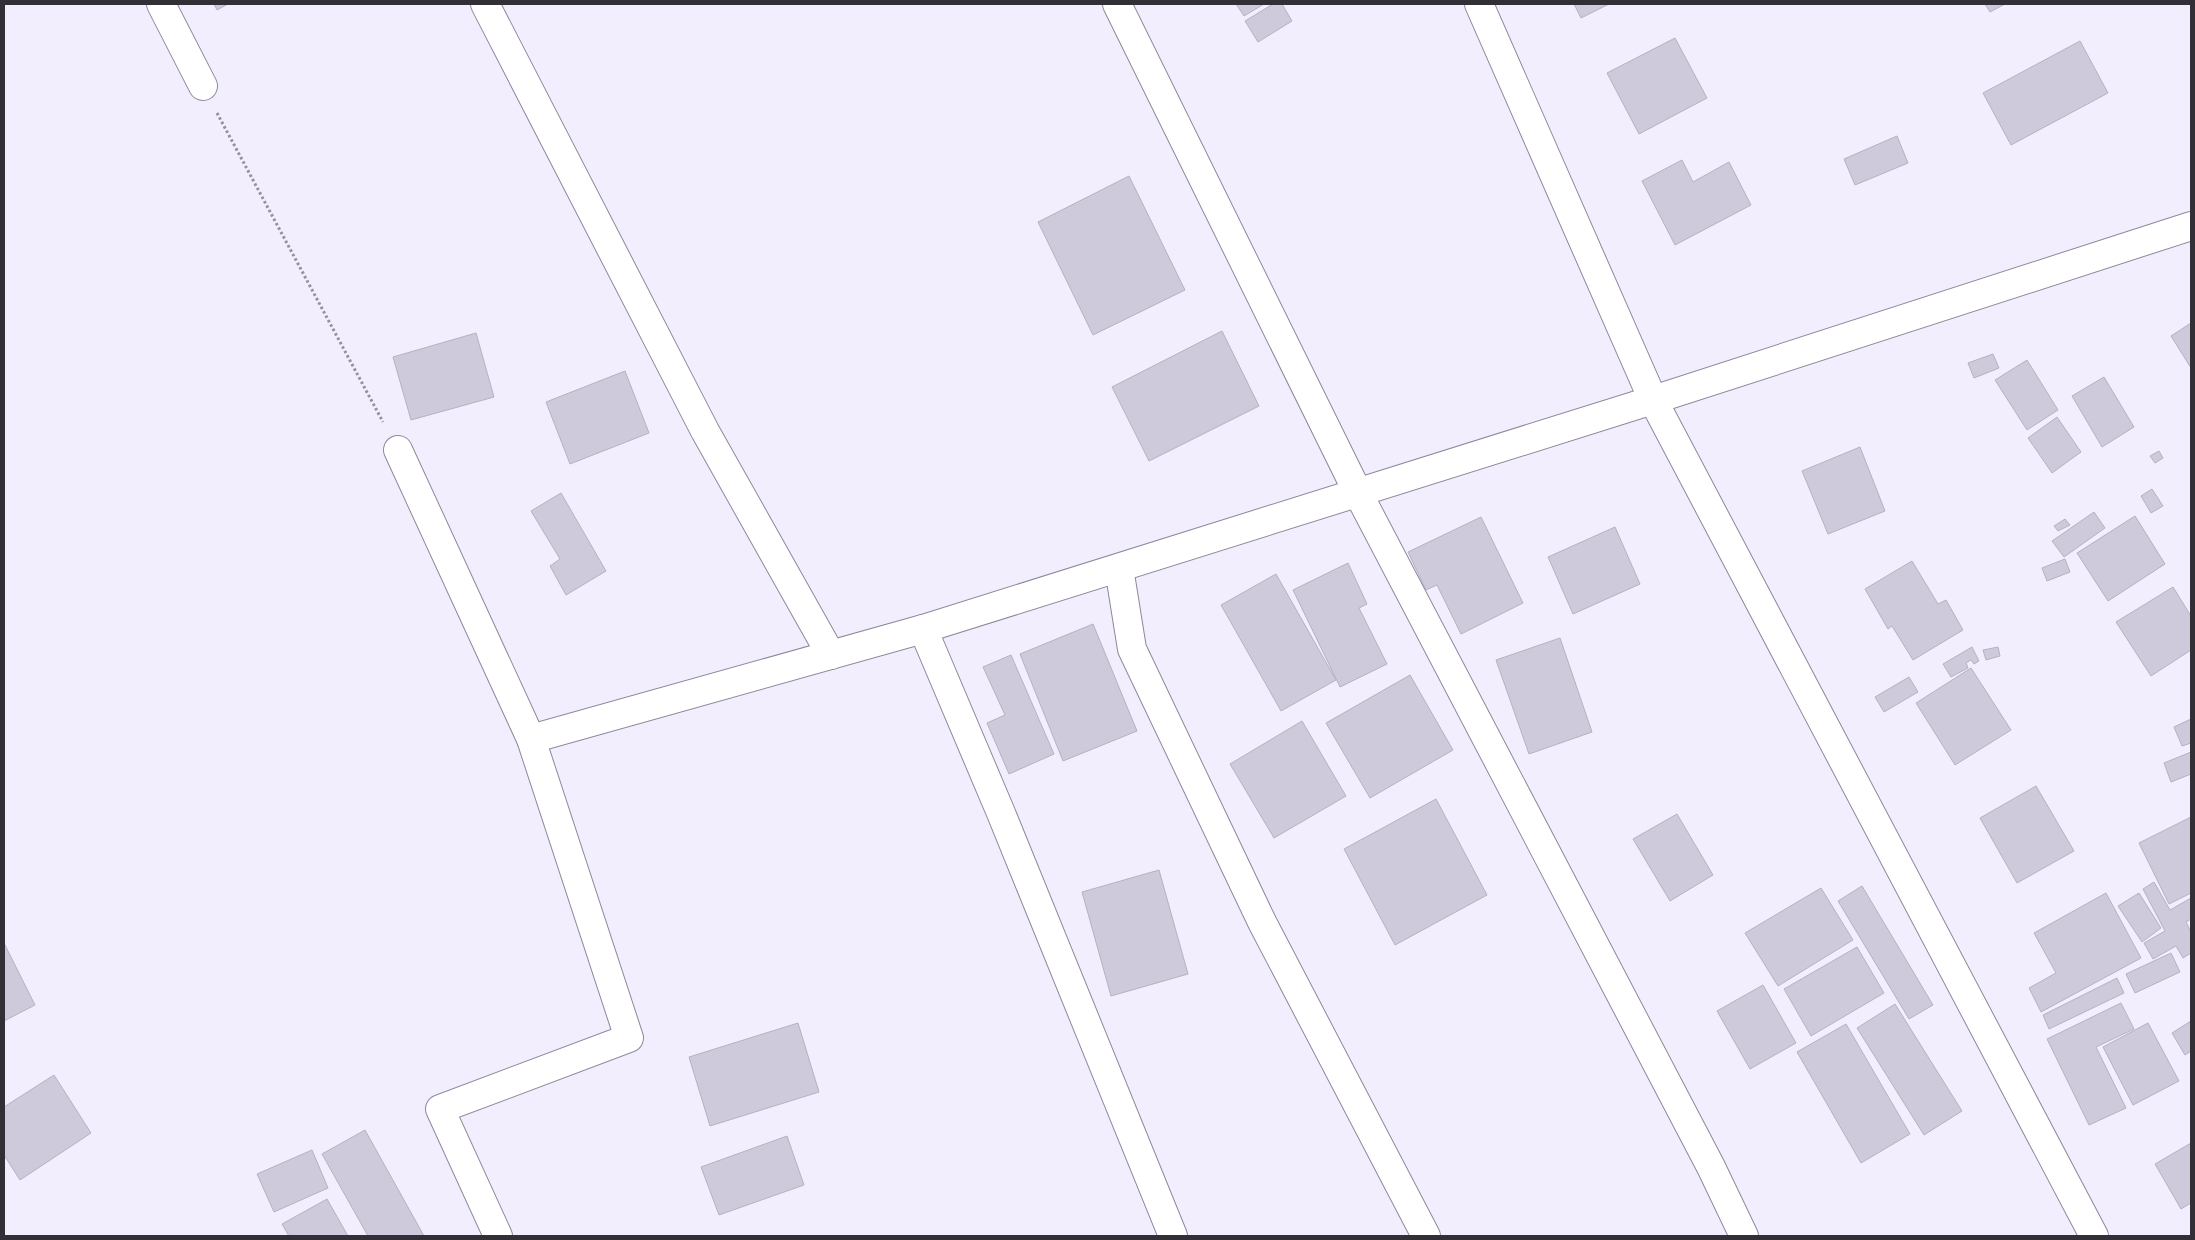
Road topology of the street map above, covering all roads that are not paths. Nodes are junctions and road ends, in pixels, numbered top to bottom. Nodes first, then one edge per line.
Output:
1 (161, 4) edge
2 (485, 4) edge
3 (1117, 4) edge
4 (1480, 4) edge
5 (203, 86) road end
6 (2191, 226) edge
7 (1653, 400) junction
8 (398, 450) road end
9 (1358, 493) junction
10 (1119, 568) junction
11 (923, 629) junction
12 (831, 655) junction
13 (531, 739) junction
14 (498, 1236) edge
15 (1173, 1236) edge
16 (1426, 1236) edge
17 (1744, 1236) edge
18 (2094, 1236) edge

1 - 5 street
2 - 12 street
3 - 9 street
4 - 7 street
6 - 7 street
7 - 9 street
7 - 18 street
8 - 13 street
9 - 10 street
9 - 17 street
10 - 11 street
10 - 16 street
11 - 12 street
11 - 15 street
12 - 13 street
13 - 14 street

